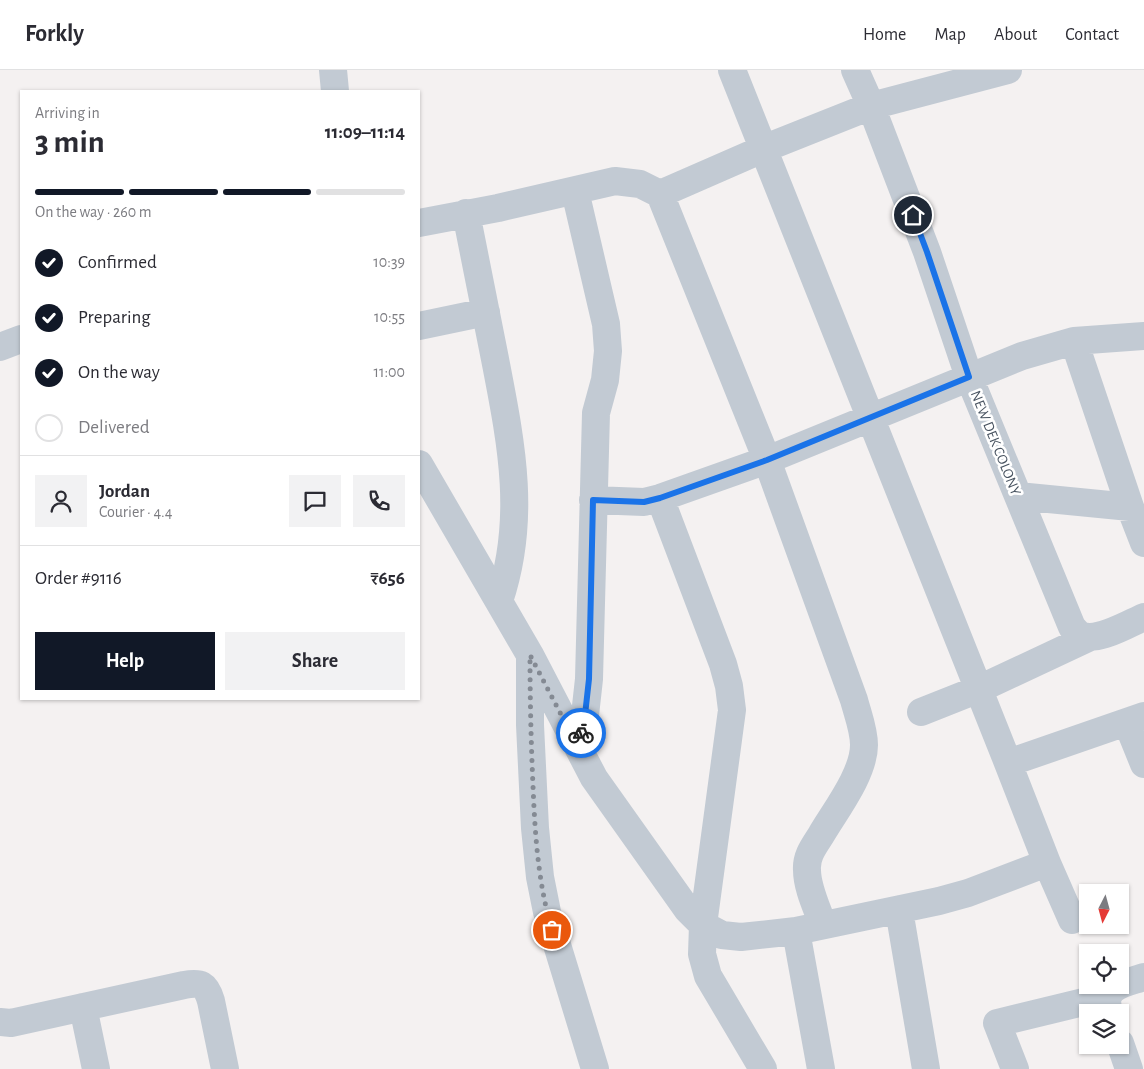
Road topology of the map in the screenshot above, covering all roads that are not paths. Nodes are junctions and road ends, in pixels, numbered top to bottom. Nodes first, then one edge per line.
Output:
1 (333, 70) edge
2 (732, 70) edge
3 (855, 70) edge
4 (1008, 70) edge
5 (335, 90) edge
6 (871, 106) junction
7 (763, 149) junction
8 (575, 192) junction
9 (660, 194) junction
10 (466, 214) junction
11 (420, 223) edge
12 (486, 312) junction
13 (420, 326) edge
14 (1144, 336) edge
15 (20, 339) edge
16 (1074, 341) junction
17 (0, 347) edge
18 (969, 377) junction
19 (870, 418) junction
20 (767, 460) junction
21 (420, 466) edge
22 (1018, 496) junction
23 (660, 498) junction
24 (593, 500) junction
25 (1130, 507) junction
26 (1144, 543) edge
27 (499, 601) junction
28 (1144, 617) edge
29 (1090, 637) junction
30 (530, 655) junction
31 (979, 689) junction
32 (921, 712) dead end
33 (1135, 719) edge
34 (577, 745) junction
35 (1008, 763) junction
36 (1144, 764) edge
37 (1047, 863) junction
38 (899, 910) junction
39 (1072, 920) dead end
40 (703, 925) junction
41 (823, 925) junction
42 (796, 931) junction
43 (1144, 977) edge
44 (1109, 1004) edge
45 (83, 1007) junction
46 (1079, 1009) edge
47 (0, 1022) edge
48 (1124, 1054) edge
49 (96, 1069) edge
50 (225, 1069) edge
51 (595, 1069) edge
52 (763, 1069) edge
53 (821, 1069) edge
54 (926, 1069) edge
55 (1014, 1069) edge
56 (1129, 1069) edge

1 - 5 street
2 - 7 street
3 - 6 street, NEW DEK COLONY
4 - 6 street
6 - 7 street
6 - 18 street, NEW DEK COLONY
7 - 9 street
7 - 19 street
8 - 9 street
8 - 10 street
8 - 24 street
9 - 20 street
10 - 11 street
10 - 12 street
12 - 13 street
12 - 27 street
14 - 16 street
15 - 17 street
16 - 18 street
16 - 25 street
18 - 19 street
18 - 22 street, NEW DEK COLONY
19 - 20 street
19 - 31 street
20 - 23 street
20 - 41 street
21 - 27 street
22 - 25 street
22 - 29 street, NEW DEK COLONY
23 - 24 street
23 - 40 street
24 - 34 street
25 - 26 street
27 - 30 street
28 - 29 street
29 - 31 street
30 - 34 street
30 - 51 street
31 - 32 street
31 - 35 street
33 - 35 street
33 - 36 street
34 - 40 street
35 - 37 street
37 - 38 street
37 - 39 street
38 - 41 street
38 - 54 street
40 - 42 street
40 - 52 street
41 - 42 street
42 - 53 street
43 - 44 street
45 - 47 street
45 - 49 street
45 - 50 street
46 - 55 street
48 - 56 street

